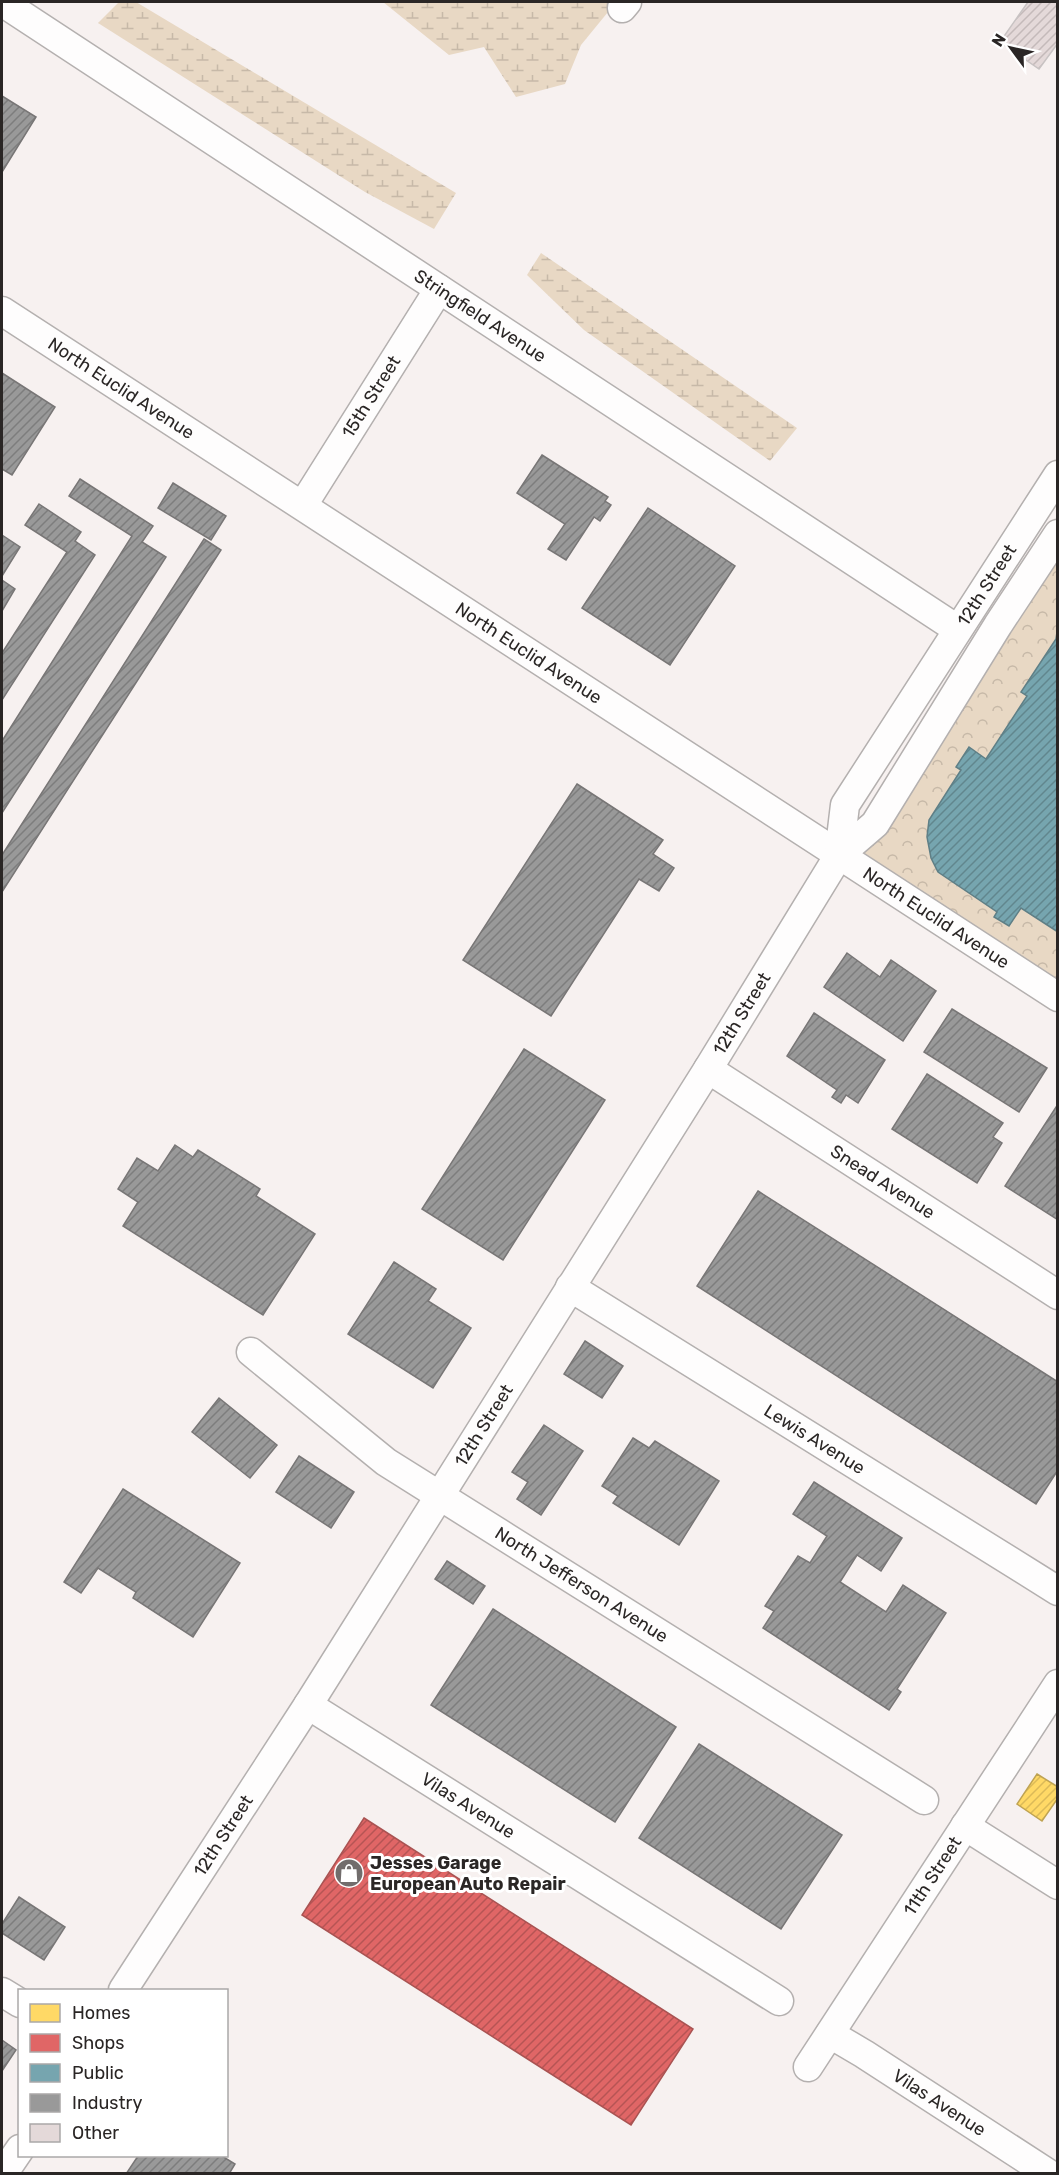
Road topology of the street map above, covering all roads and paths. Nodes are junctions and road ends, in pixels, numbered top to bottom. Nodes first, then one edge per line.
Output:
1 (2, 2) edge
2 (439, 289) junction
3 (2, 311) edge
4 (1058, 474) edge
5 (303, 506) junction
6 (1058, 534) edge
7 (957, 629) junction
8 (839, 855) junction
9 (1058, 997) edge
10 (708, 1069) junction
11 (570, 1287) junction
12 (1058, 1295) edge
13 (251, 1352) dead end
14 (440, 1495) junction
15 (1058, 1591) edge
16 (1058, 1684) edge
17 (308, 1705) junction
18 (924, 1800) dead end
19 (965, 1826) junction
20 (1058, 1885) edge
21 (124, 1989) edge
22 (2, 1992) edge
23 (779, 2001) dead end
24 (18, 2002) edge
25 (830, 2034) junction
26 (808, 2067) dead end
27 (18, 2152) edge
28 (3, 2173) edge
29 (1049, 2174) edge

1 - 2 street, Stringfield Avenue
2 - 5 street, 15th Street
2 - 7 street, Stringfield Avenue
3 - 5 street, North Euclid Avenue
4 - 7 street, 12th Street
5 - 8 street, North Euclid Avenue
6 - 8 street, 12th Street
7 - 8 street, 12th Street
8 - 9 street, North Euclid Avenue
8 - 10 street, 12th Street
10 - 11 street, 12th Street
10 - 12 street, Snead Avenue
11 - 14 street, 12th Street
11 - 15 street, Lewis Avenue
13 - 14 street, North Jefferson Avenue
14 - 17 street, 12th Street
14 - 18 street, North Jefferson Avenue
16 - 19 street, 11th Street
17 - 21 street, 12th Street
17 - 23 street, Vilas Avenue
19 - 20 street
19 - 25 street, 11th Street
22 - 24 street
25 - 26 street, 11th Street
25 - 29 street, Vilas Avenue
27 - 28 street

